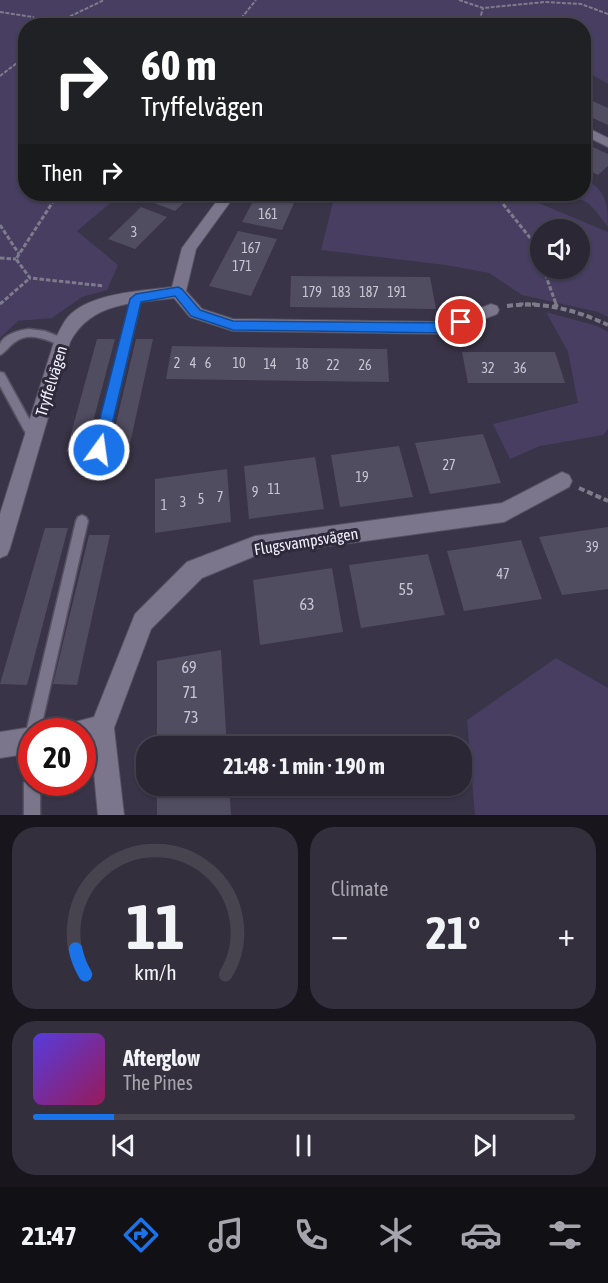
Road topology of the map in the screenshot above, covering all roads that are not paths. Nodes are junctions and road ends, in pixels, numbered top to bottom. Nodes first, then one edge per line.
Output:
1 (591, 134) edge
2 (608, 143) edge
3 (225, 201) edge
4 (178, 292) junction
5 (136, 299) junction
6 (491, 310) road end
7 (62, 342) junction
8 (0, 351) edge
9 (0, 376) edge
10 (34, 438) junction
11 (99, 450) dead end
12 (562, 481) road end
13 (82, 521) dead end
14 (0, 548) edge
15 (36, 718) edge
16 (96, 719) edge
17 (18, 742) edge
18 (0, 746) edge
19 (96, 751) edge
20 (32, 796) edge
21 (32, 815) edge
22 (111, 815) edge

1 - 2 street
3 - 4 street
4 - 5 street, Tryffelvägen
4 - 6 street
5 - 7 street, Tryffelvägen
5 - 11 lane
7 - 8 lane
7 - 10 street, Tryffelvägen
9 - 10 lane
10 - 14 street, Tryffelvägen
12 - 16 street, Flugsvampsvägen
13 - 15 lane
17 - 18 street
19 - 22 street, Flugsvampsvägen
20 - 21 lane

